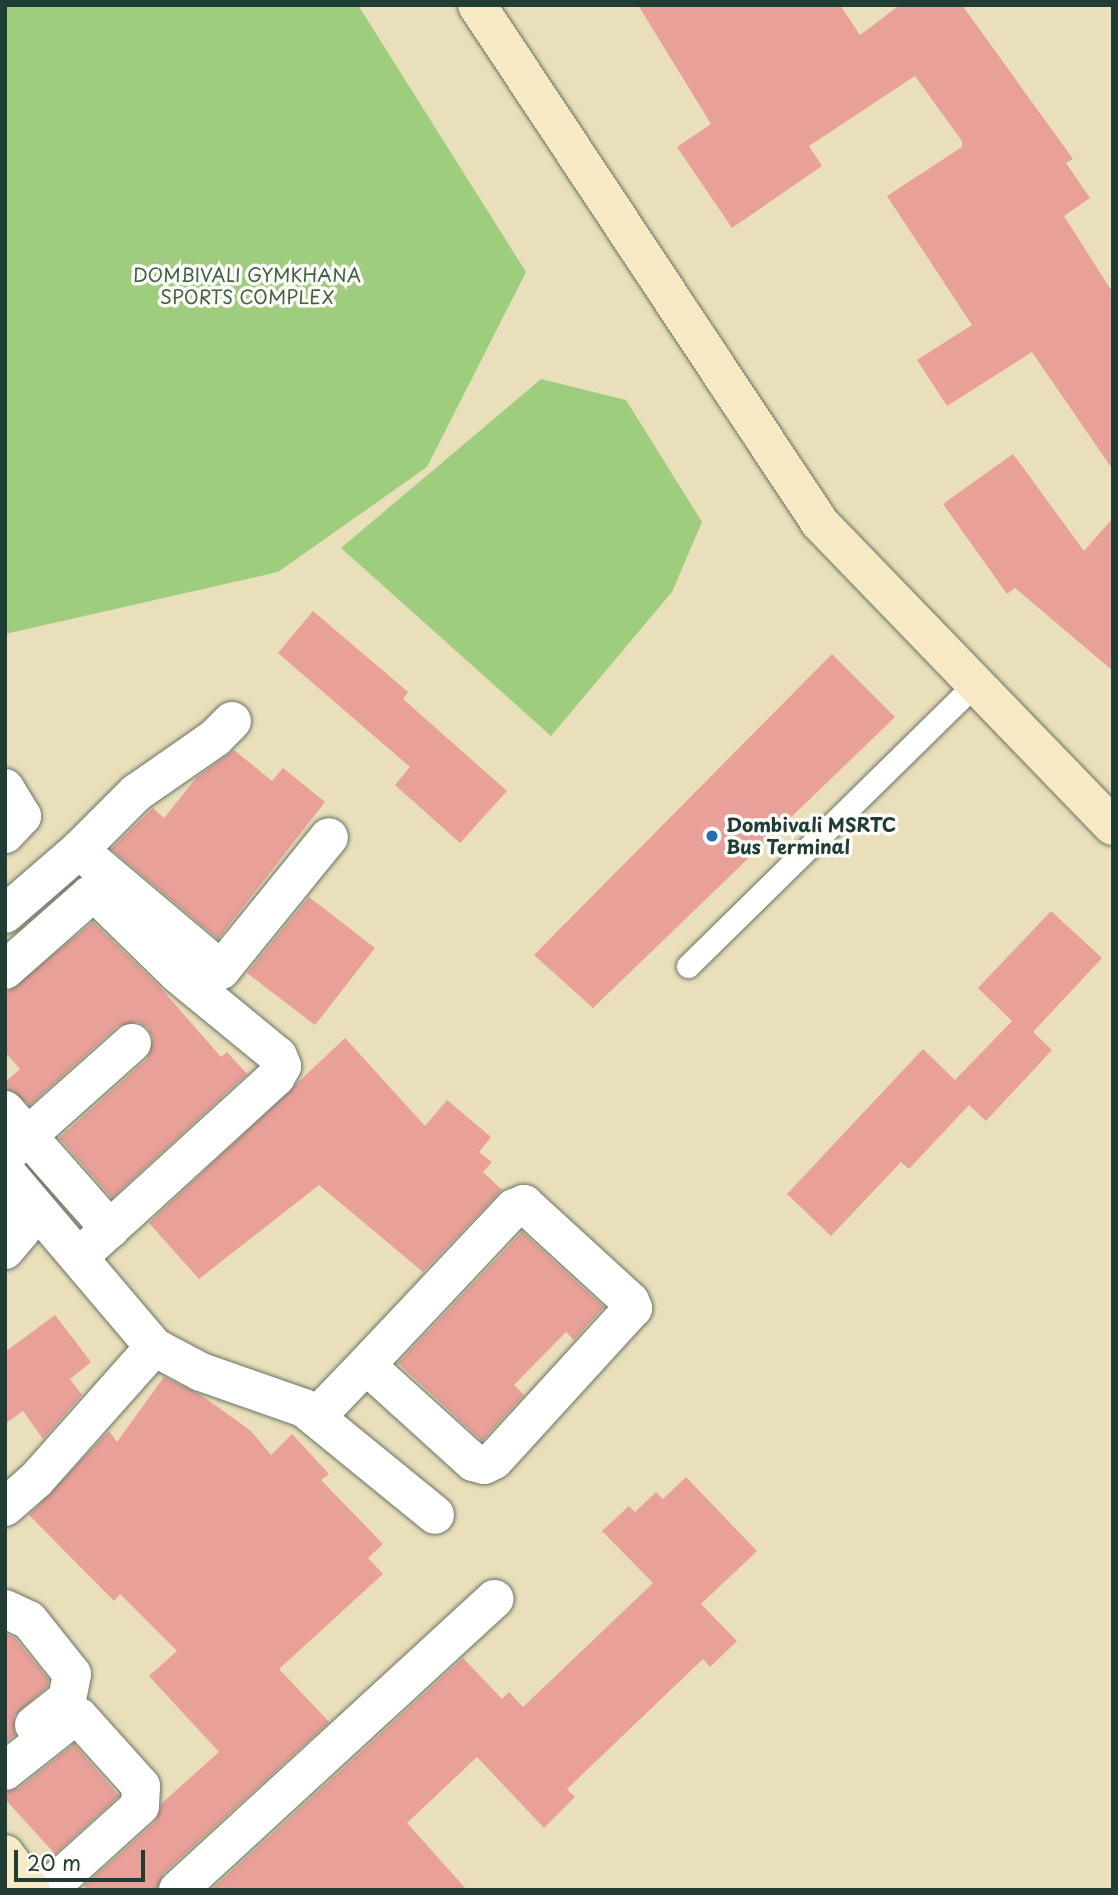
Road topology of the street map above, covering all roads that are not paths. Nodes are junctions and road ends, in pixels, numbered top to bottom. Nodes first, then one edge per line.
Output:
1 (477, 5) edge
2 (975, 684) junction
3 (232, 721) dead end
4 (5, 788) edge
5 (1113, 826) edge
6 (5, 834) edge
7 (329, 837) dead end
8 (79, 850) junction
9 (5, 914) edge
10 (688, 967) dead end
11 (5, 970) edge
12 (132, 1043) dead end
13 (13, 1134) edge
14 (5, 1171) edge
15 (5, 1209) edge
16 (110, 1229) junction
17 (5, 1250) edge
18 (79, 1257) junction
19 (154, 1347) junction
20 (366, 1364) junction
21 (316, 1417) junction
22 (5, 1507) edge
23 (435, 1514) dead end
24 (495, 1600) dead end
25 (5, 1609) edge
26 (5, 1749) edge
27 (5, 1771) edge
28 (6, 1855) edge
29 (31, 1890) edge
30 (47, 1890) edge
31 (178, 1890) edge

1 - 2 street
2 - 5 street
2 - 10 lane
3 - 8 street
4 - 6 street
7 - 8 street
8 - 9 street
11 - 16 street
12 - 13 street
13 - 16 street
14 - 18 street
15 - 17 street
16 - 18 street
18 - 19 street
19 - 21 street
19 - 22 street
20 - 20 street
20 - 21 street
21 - 23 street
24 - 31 street
25 - 26 street
27 - 30 street
28 - 29 street

